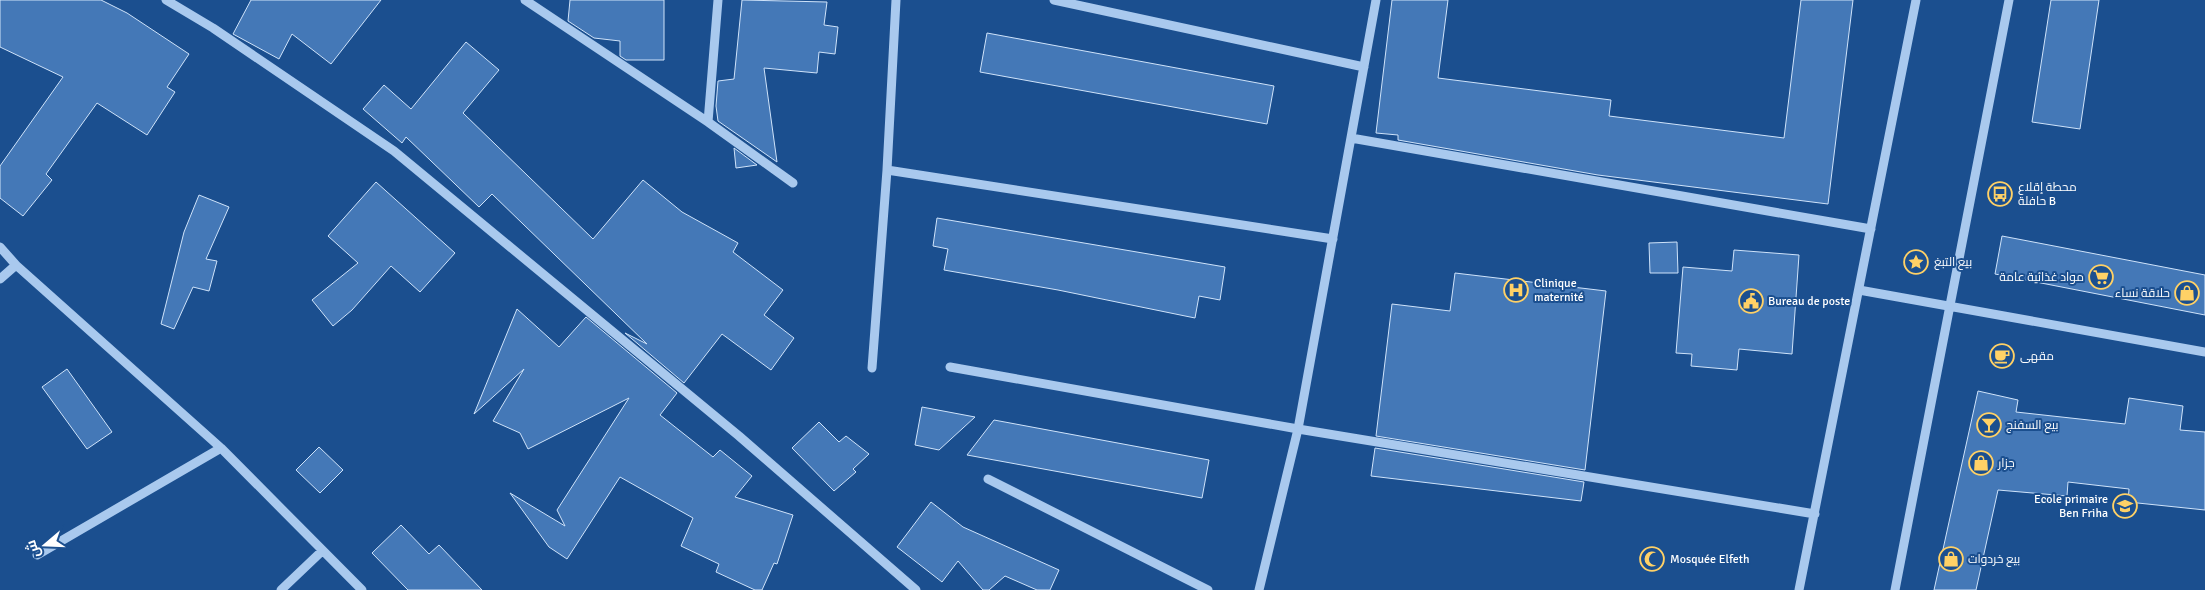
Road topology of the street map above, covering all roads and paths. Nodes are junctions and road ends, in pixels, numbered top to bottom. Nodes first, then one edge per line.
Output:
1 (166, 0) edge
2 (525, 0) edge
3 (718, 0) edge
4 (896, 0) edge
5 (1054, 0) edge
6 (1376, 0) edge
7 (1916, 0) edge
8 (2009, 0) edge
9 (1364, 67) junction
10 (708, 122) junction
11 (1351, 138) junction
12 (887, 170) junction
13 (793, 183) dead end
14 (1871, 229) junction
15 (1333, 239) junction
16 (0, 247) edge
17 (16, 266) junction
18 (0, 279) edge
19 (1859, 290) junction
20 (1950, 305) junction
21 (2205, 352) edge
22 (950, 367) dead end
23 (872, 368) dead end
24 (1298, 429) junction
25 (221, 448) junction
26 (988, 479) dead end
27 (1815, 514) junction
28 (322, 551) junction
29 (37, 555) dead end
30 (281, 590) edge
31 (362, 590) edge
32 (916, 590) edge
33 (1208, 590) edge
34 (1258, 590) edge
35 (1800, 590) edge
36 (1895, 590) edge

1 - 32 street
2 - 10 street
3 - 10 street
4 - 12 street
5 - 9 street
6 - 9 street
7 - 14 street
8 - 20 street
9 - 11 street
10 - 13 street
11 - 14 street
11 - 15 street
12 - 15 street
12 - 23 street
14 - 19 street
15 - 24 street
16 - 17 street
17 - 18 street
17 - 25 street
19 - 20 street
19 - 27 street
20 - 21 street
20 - 36 street
22 - 24 street
24 - 27 street
24 - 34 street
25 - 28 street
25 - 29 street
26 - 33 street
27 - 35 street
28 - 30 street
28 - 31 street

